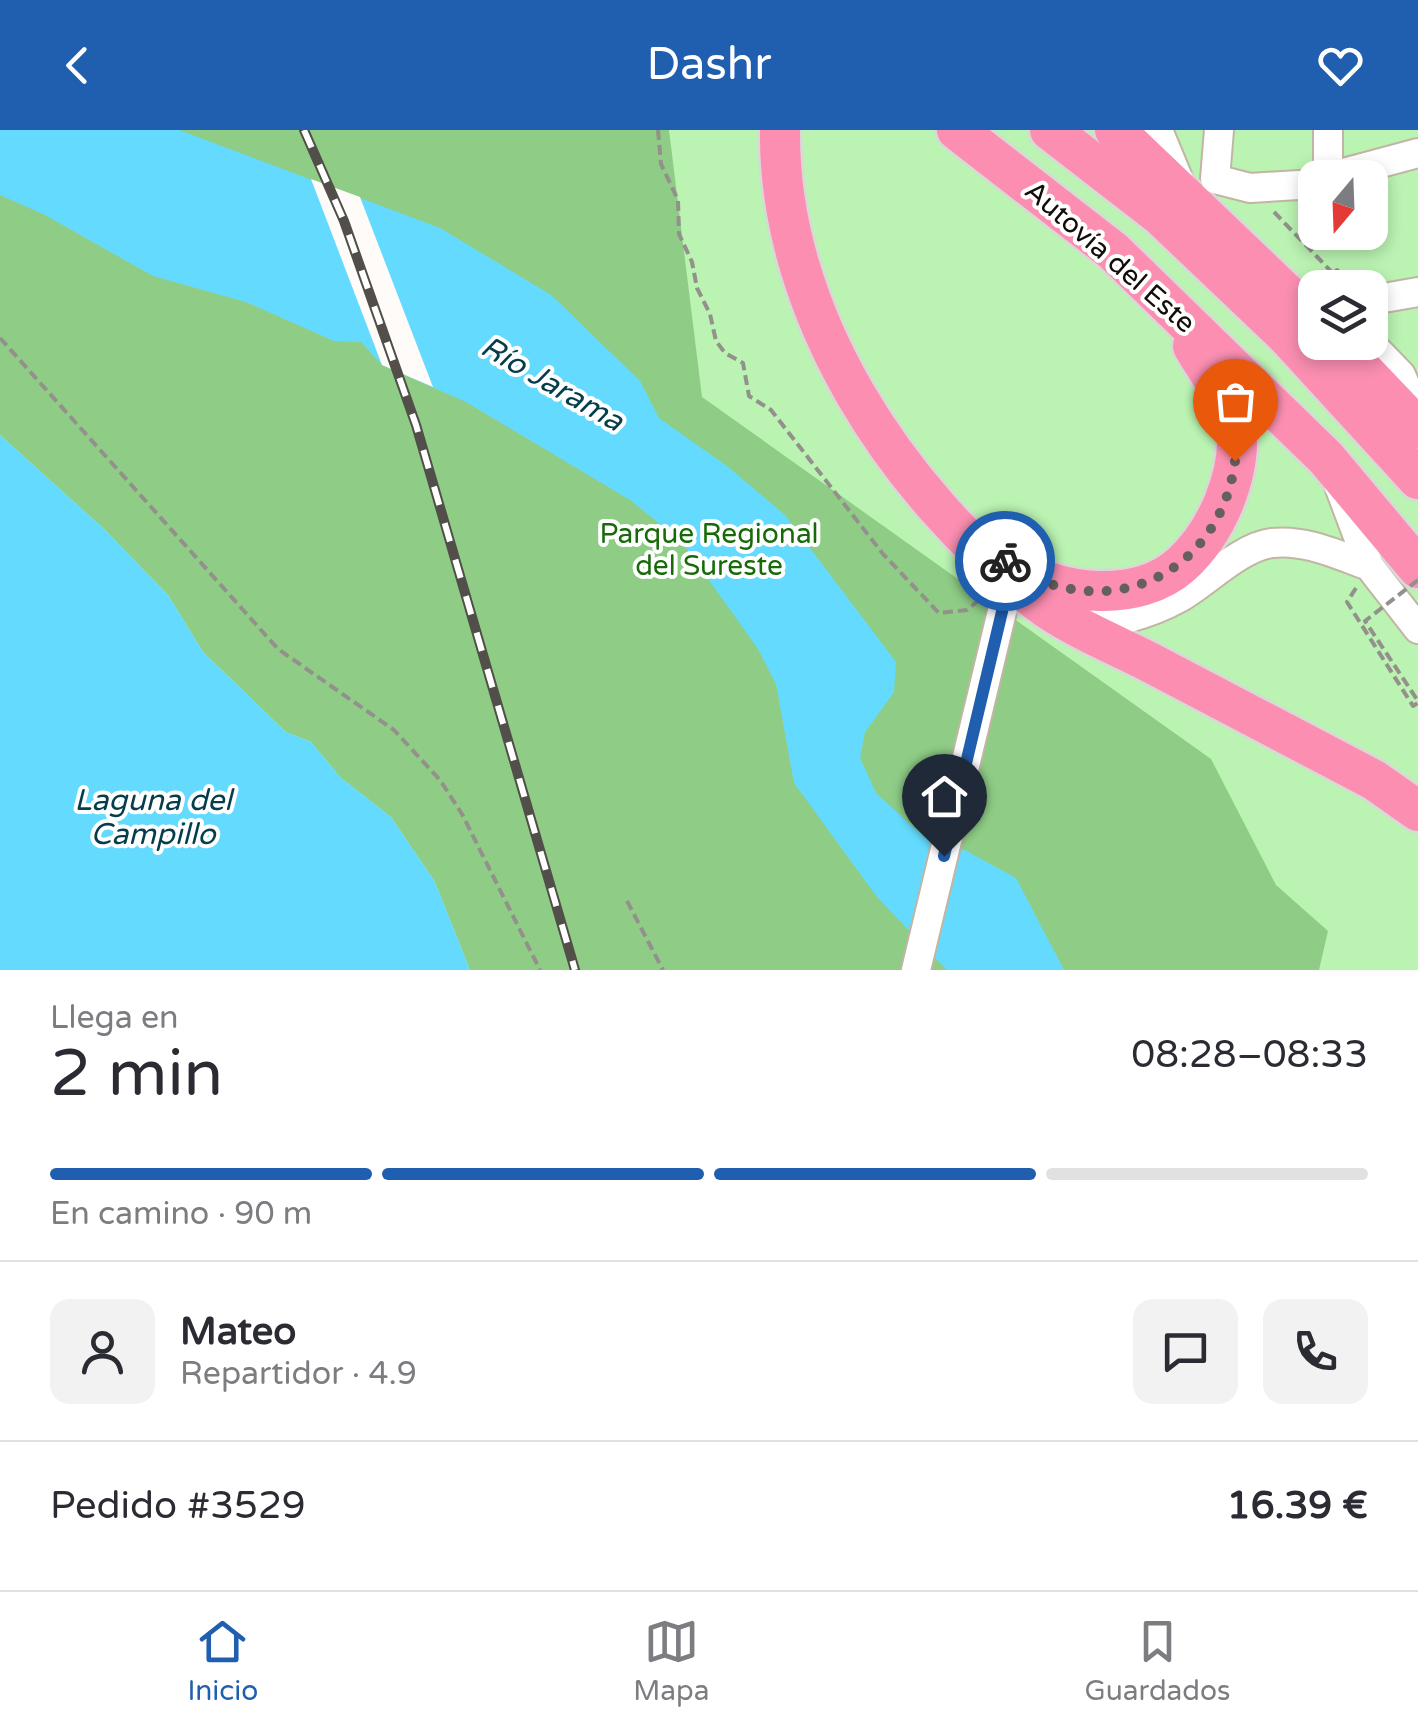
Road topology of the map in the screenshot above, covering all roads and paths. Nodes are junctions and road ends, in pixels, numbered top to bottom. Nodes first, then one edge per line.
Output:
1 (658, 130) edge
2 (780, 130) edge
3 (958, 130) edge
4 (1050, 130) edge
5 (1219, 130) edge
6 (1328, 130) edge
7 (1140, 133) edge
8 (1418, 153) edge
9 (1324, 160) edge
10 (1388, 161) edge
11 (1298, 182) edge
12 (1250, 188) junction
13 (1251, 256) junction
14 (1315, 270) edge
15 (1298, 272) edge
16 (1418, 292) edge
17 (1388, 293) edge
18 (1169, 304) junction
19 (1298, 304) edge
20 (0, 338) edge
21 (1353, 360) edge
22 (1386, 360) edge
23 (1418, 414) edge
24 (1418, 428) edge
25 (1326, 458) junction
26 (1418, 479) edge
27 (1369, 566) junction
28 (1418, 568) edge
29 (1008, 569) junction
30 (1418, 580) edge
31 (1348, 602) dead end
32 (939, 613) dead end
33 (1080, 626) junction
34 (1418, 629) edge
35 (1418, 702) edge
36 (1418, 811) edge
37 (627, 901) dead end
38 (540, 970) edge
39 (663, 970) edge
40 (916, 970) edge

1 - 32 path
2 - 29 highway
3 - 18 highway, Autovía del Este
4 - 26 highway, Autovía del Este
5 - 12 street
6 - 9 street
7 - 13 highway
8 - 10 street
11 - 12 street
12 - 14 path
13 - 15 street
13 - 19 highway
16 - 17 street
18 - 25 highway, Autovía del Este
18 - 29 highway
20 - 38 path
21 - 24 highway
22 - 23 street
25 - 27 street
25 - 28 highway, Autovía del Este
27 - 33 street
27 - 34 street
29 - 33 highway
29 - 40 street
30 - 35 path, bridge
31 - 35 path, bridge
33 - 36 highway
37 - 39 path

